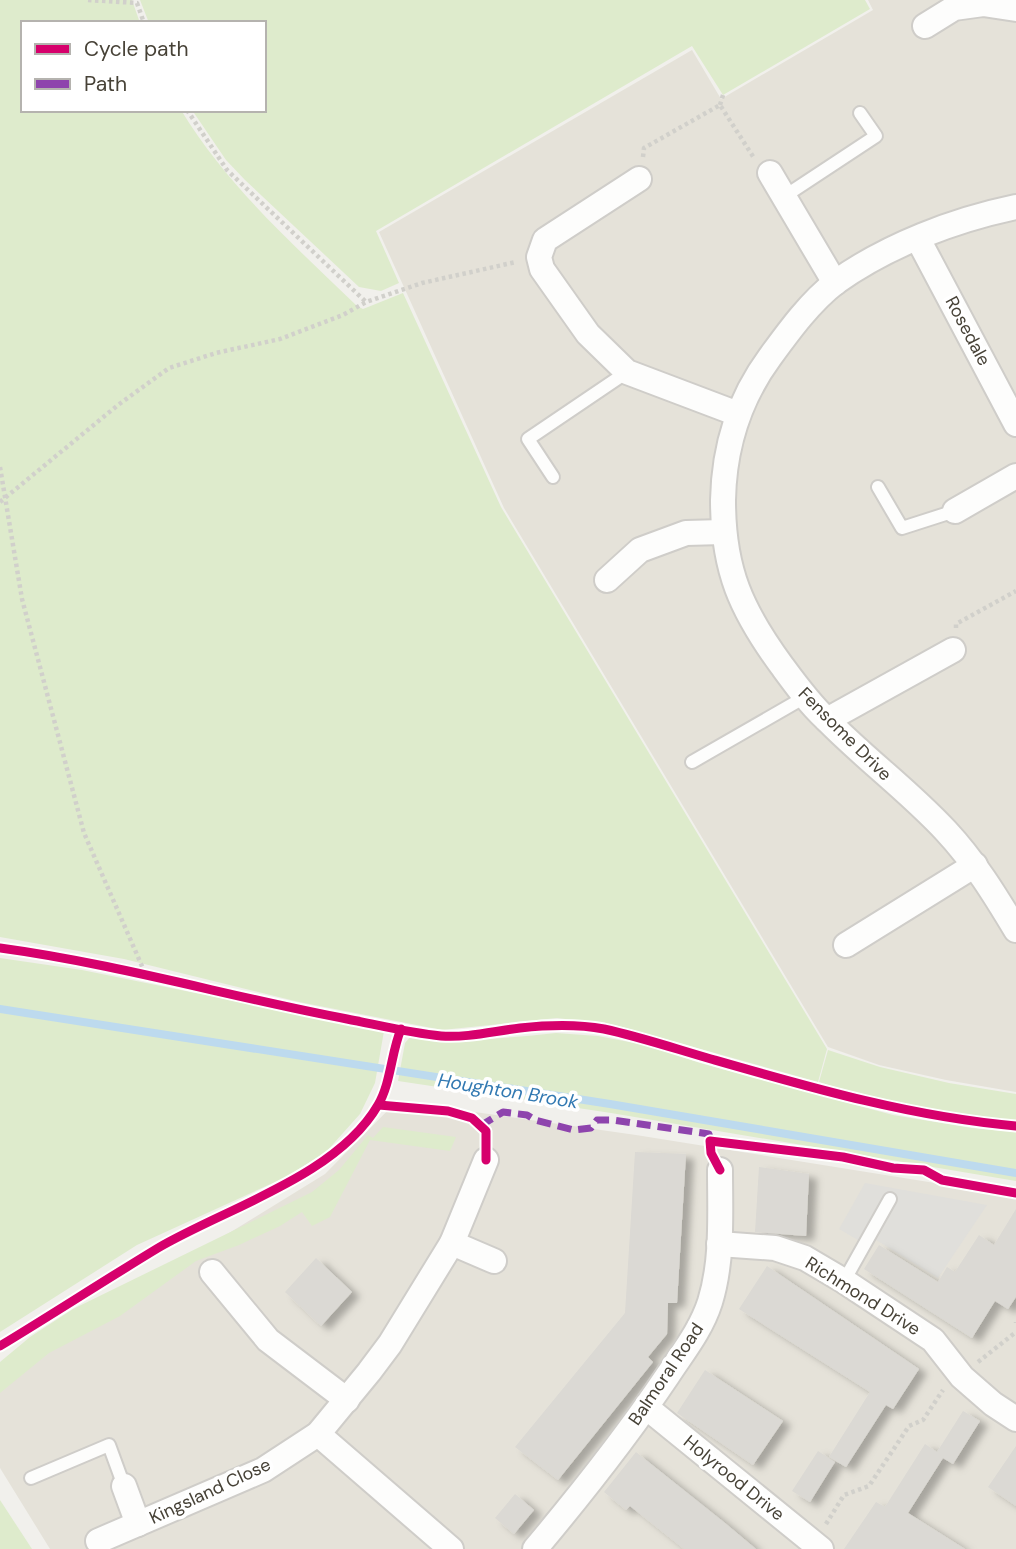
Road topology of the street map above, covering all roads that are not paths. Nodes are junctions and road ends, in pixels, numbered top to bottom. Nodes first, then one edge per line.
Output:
1 (1016, 9) edge
2 (925, 26) dead end
3 (860, 113) dead end
4 (770, 173) road end
5 (639, 179) road end
6 (785, 196) junction
7 (1016, 207) edge
8 (918, 239) junction
9 (835, 283) junction
10 (627, 372) junction
11 (738, 414) junction
12 (1014, 414) edge
13 (1016, 476) edge
14 (553, 477) dead end
15 (878, 487) dead end
16 (955, 511) joint
17 (723, 531) junction
18 (607, 580) dead end
19 (953, 650) road end
20 (805, 697) junction
21 (827, 720) junction
22 (692, 762) dead end
23 (975, 865) junction
24 (1016, 930) edge
25 (846, 945) dead end
26 (486, 1160) dead end
27 (720, 1170) dead end
28 (890, 1199) dead end
29 (452, 1243) junction
30 (719, 1244) junction
31 (494, 1261) dead end
32 (212, 1272) dead end
33 (844, 1281) junction
34 (347, 1400) junction
35 (646, 1406) junction
36 (1016, 1419) edge
37 (318, 1434) junction
38 (31, 1478) dead end
39 (124, 1486) joint
40 (138, 1524) junction
41 (98, 1541) dead end
42 (818, 1546) edge
43 (451, 1549) edge
44 (536, 1549) edge

1 - 2 street
3 - 6 lane
4 - 6 street
5 - 10 street
6 - 9 street
7 - 8 street, Fensome Drive
8 - 9 street, Fensome Drive
8 - 12 street, Rosedale
9 - 11 street, Fensome Drive
10 - 11 street
10 - 14 lane
11 - 17 street, Fensome Drive
13 - 16 street
15 - 16 lane
17 - 18 street
17 - 20 street, Fensome Drive
19 - 21 street
20 - 21 street, Fensome Drive
20 - 22 lane
21 - 23 street, Fensome Drive
23 - 24 street, Fensome Drive
23 - 25 street
26 - 29 street, Kingsland Close
27 - 30 street, Balmoral Road
28 - 33 lane
29 - 31 street
29 - 34 street, Kingsland Close
30 - 33 street, Richmond Drive
30 - 35 street, Balmoral Road
32 - 34 street
33 - 36 street, Richmond Drive
34 - 37 street, Kingsland Close
35 - 42 street, Holyrood Drive
35 - 44 street, Balmoral Road
37 - 40 street, Kingsland Close
37 - 43 street
38 - 39 lane
39 - 40 street, Kingsland Close
40 - 41 street, Kingsland Close

